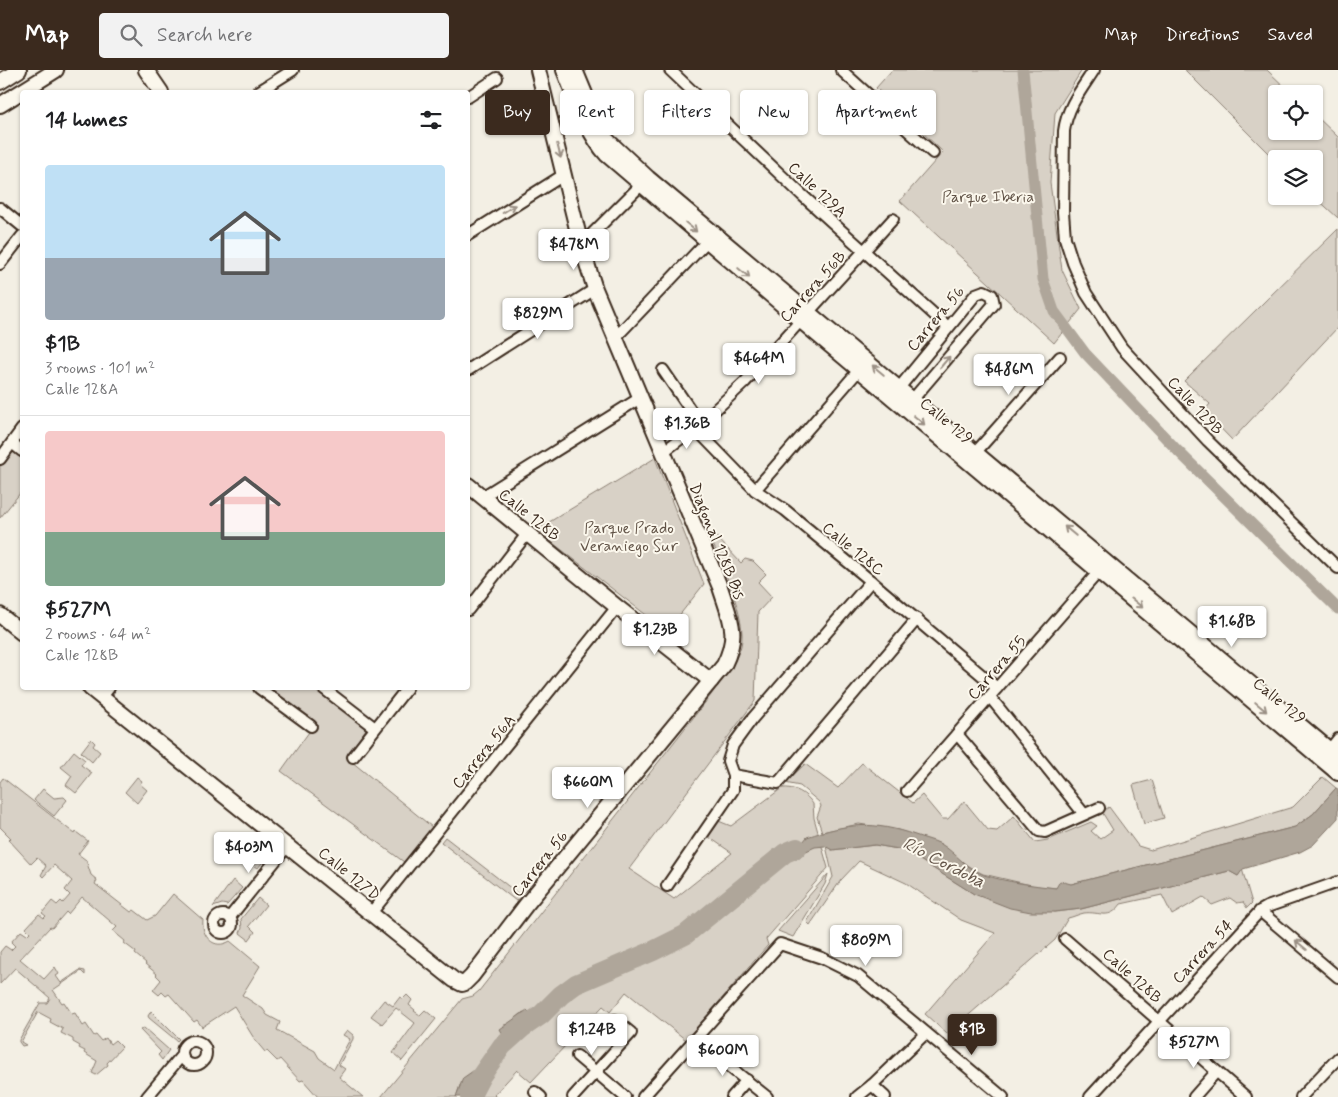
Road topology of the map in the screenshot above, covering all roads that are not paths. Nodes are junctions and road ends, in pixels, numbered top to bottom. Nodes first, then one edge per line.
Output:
1 (19, 70) edge
2 (56, 70) edge
3 (146, 70) edge
4 (293, 70) edge
5 (538, 70) edge
6 (670, 70) edge
7 (841, 70) edge
8 (1094, 70) edge
9 (573, 71) edge
10 (498, 78) dead end
11 (0, 82) edge
12 (24, 90) edge
13 (159, 90) edge
14 (261, 90) edge
15 (20, 92) edge
16 (470, 96) edge
17 (0, 105) edge
18 (934, 154) dead end
19 (565, 174) junction
20 (645, 181) junction
21 (0, 208) edge
22 (893, 219) dead end
23 (20, 224) edge
24 (470, 234) edge
25 (711, 237) junction
26 (20, 239) edge
27 (581, 245) junction
28 (863, 251) junction
29 (0, 264) edge
30 (595, 289) junction
31 (805, 316) junction
32 (948, 327) junction
33 (615, 338) junction
34 (1060, 357) dead end
35 (470, 369) edge
36 (663, 370) dead end
37 (859, 370) junction
38 (899, 388) junction
39 (640, 398) junction
40 (913, 399) junction
41 (697, 426) junction
42 (20, 432) edge
43 (12, 443) junction
44 (20, 449) edge
45 (664, 452) junction
46 (976, 452) junction
47 (0, 458) edge
48 (470, 487) edge
49 (756, 490) junction
50 (482, 497) junction
51 (527, 534) junction
52 (1103, 567) junction
53 (1338, 568) edge
54 (871, 580) junction
55 (470, 607) edge
56 (617, 607) junction
57 (0, 615) edge
58 (917, 619) junction
59 (20, 631) edge
60 (728, 656) joint
61 (711, 681) junction
62 (997, 688) junction
63 (262, 690) edge
64 (326, 690) edge
65 (405, 690) edge
66 (105, 692) edge
67 (990, 697) junction
68 (311, 726) dead end
69 (375, 728) junction
70 (957, 734) junction
71 (353, 757) dead end
72 (1333, 758) edge
73 (733, 775) junction
74 (907, 791) dead end
75 (1099, 808) dead end
76 (1084, 814) junction
77 (288, 845) junction
78 (1338, 882) edge
79 (667, 886) dead end
80 (1260, 911) junction
81 (371, 913) junction
82 (230, 918) dead end
83 (1065, 938) dead end
84 (472, 976) joint
85 (1338, 977) edge
86 (616, 1020) dead end
87 (1158, 1021) junction
88 (925, 1034) junction
89 (695, 1039) junction
90 (182, 1055) dead end
91 (576, 1056) dead end
92 (1338, 1058) edge
93 (595, 1072) junction
94 (1216, 1072) junction
95 (747, 1080) junction
96 (872, 1085) junction
97 (147, 1097) edge
98 (573, 1097) edge
99 (625, 1097) edge
100 (643, 1097) edge
101 (732, 1097) edge
102 (767, 1097) edge
103 (857, 1097) edge
104 (885, 1097) edge
105 (1003, 1097) edge
106 (1090, 1097) edge
107 (1194, 1097) edge
108 (1246, 1097) edge
109 (1301, 1097) edge

1 - 11 street
2 - 12 street
3 - 13 street
4 - 14 street
5 -> 19 street, Diagonal 128B Bis
6 - 28 street, Calle 129A
7 - 18 street
8 - 53 street, Calle 129B
9 - 20 street, Calle 129
10 - 16 street
15 - 17 street
24 -> 19 street
19 - 27 street, Diagonal 128B Bis
20 - 25 street, Calle 129
20 - 27 street
21 - 23 street
22 - 28 street, Carrera 56B
25 - 31 street, Calle 129
25 - 33 street
26 - 29 street
27 - 30 street, Diagonal 128B Bis
28 - 31 street, Carrera 56B
28 - 32 street, Calle 129A
30 - 33 street, Diagonal 128B Bis
30 - 35 street
31 - 37 street, Calle 129
38 -> 31 street, Calle 129
31 - 41 street, Carrera 56B
32 - 38 street, Carrera 56
40 -> 32 street, Carrera 56
33 - 39 street, Diagonal 128B Bis
34 - 46 street
36 - 41 street, Calle 128C
37 - 49 street
37 -> 52 street, Calle 129
38 - 40 street, Calle 129
39 - 45 street, Diagonal 128B Bis
39 - 50 street
40 - 46 street, Calle 129
41 - 45 street, Carrera 56B
41 - 49 street, Calle 128C
42 - 43 street
43 - 44 street
43 - 47 street
45 - 60 street, Diagonal 128B Bis
52 -> 46 street, Calle 129
48 - 50 street, Calle 128B
49 - 54 street, Calle 128C
50 - 51 street, Calle 128B
51 - 55 street
51 - 56 street, Calle 128B
52 - 62 street, Carrera 55
52 - 72 street, Calle 129
54 - 58 street, Calle 128C
54 - 73 street
56 - 61 street, Calle 128B
56 - 81 street, Carrera 56A
57 - 59 street
58 - 62 street, Calle 128C
58 - 73 street
60 - 61 street, Carrera 56
61 - 84 street, Carrera 56
62 - 67 street, Carrera 55
63 - 68 street
64 - 69 street
65 - 69 street
66 - 77 street, Calle 127D
67 - 70 street, Carrera 55
67 - 76 street
69 - 71 street
70 - 74 street, Carrera 55
70 - 76 street
73 - 79 street
75 - 76 street
77 - 81 street, Calle 127D
77 - 82 street
78 - 80 street, Carrera 54
85 -> 80 street
80 - 87 street, Carrera 54
81 - 84 street, Calle 127D
83 - 87 street, Calle 128B
86 - 93 street
87 - 94 street, Calle 128B
87 - 106 street, Carrera 54
88 - 89 street
88 - 96 street
88 - 105 street
89 - 95 street
89 - 100 street
90 - 97 street
91 - 93 street
92 - 109 street
93 - 98 street
93 - 99 street
94 - 107 street
94 - 108 street, Calle 128B
95 - 101 street
95 - 102 street
96 - 103 street
96 - 104 street

